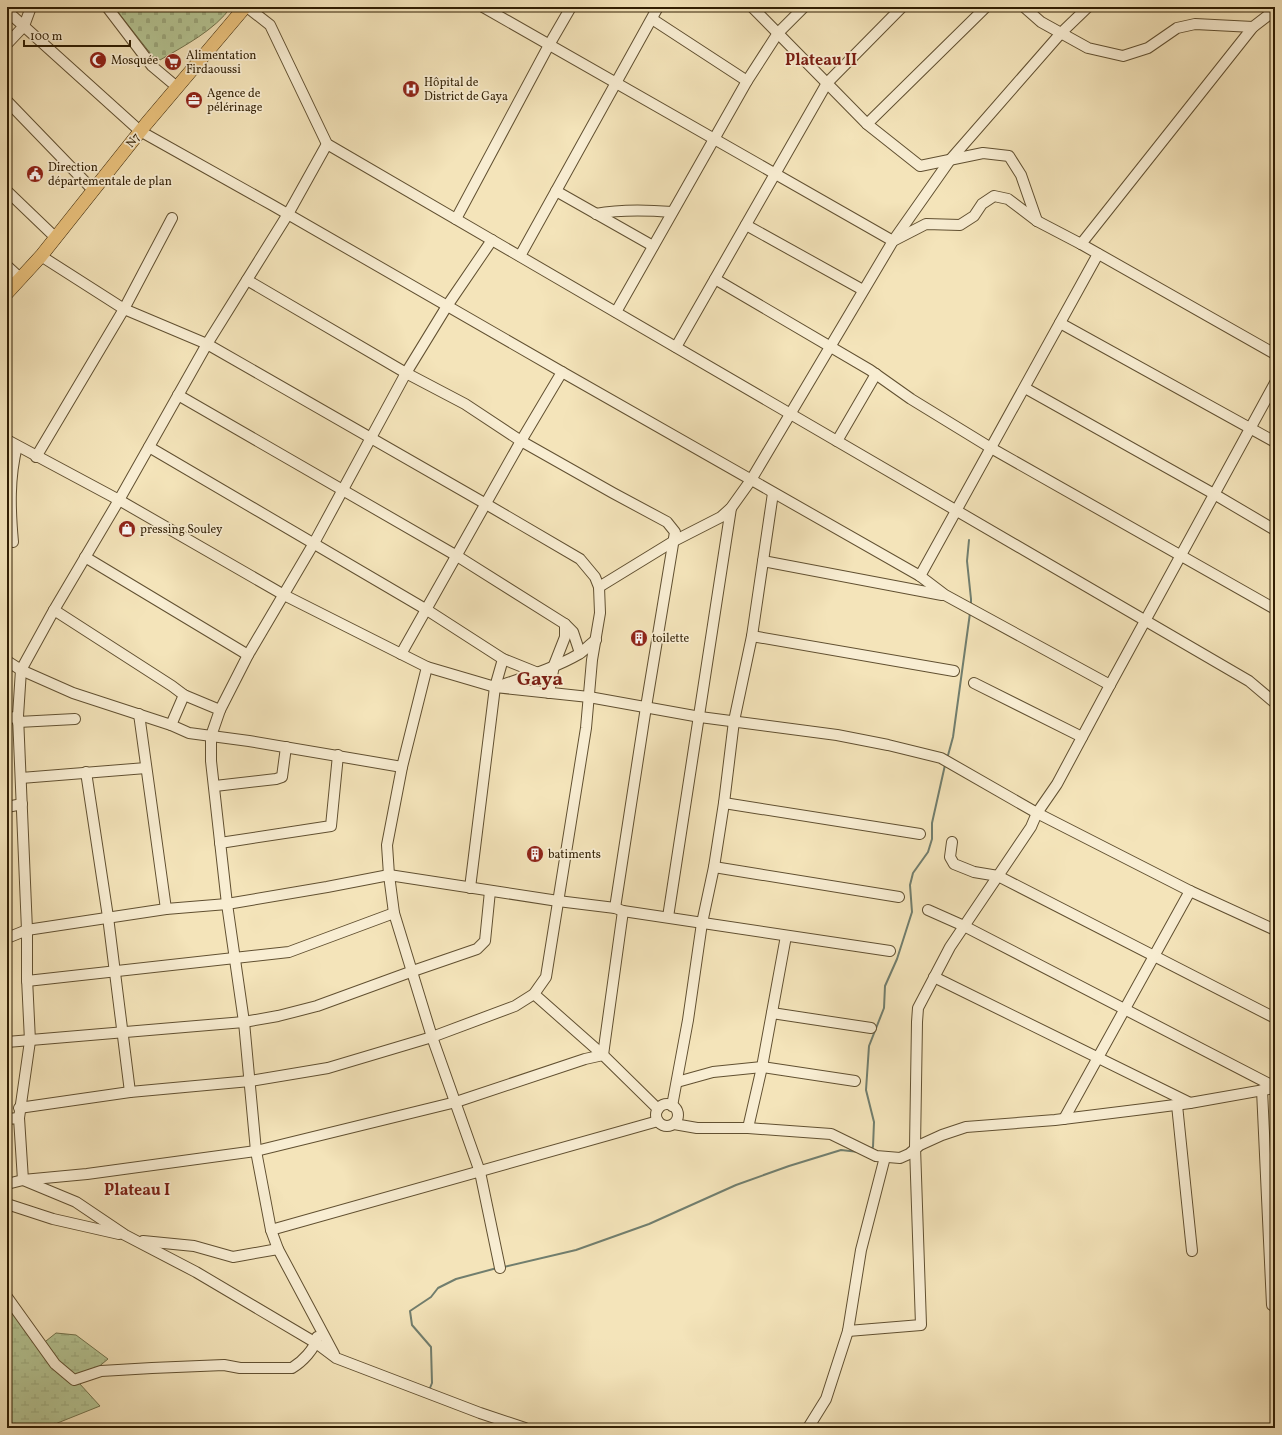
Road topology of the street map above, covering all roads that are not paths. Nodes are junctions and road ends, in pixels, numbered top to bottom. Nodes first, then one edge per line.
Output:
1 (31, 7) edge
2 (107, 7) edge
3 (246, 7) edge
4 (571, 7) edge
5 (658, 7) edge
6 (752, 7) edge
7 (804, 7) edge
8 (902, 7) edge
9 (986, 7) edge
10 (1024, 7) edge
11 (1088, 7) edge
12 (488, 9) edge
13 (1275, 10) edge
14 (7, 11) edge
15 (652, 19) junction
16 (24, 26) junction
17 (1253, 27) junction
18 (778, 33) junction
19 (1061, 33) junction
20 (7, 44) edge
21 (549, 45) junction
22 (746, 81) junction
23 (827, 83) junction
24 (616, 84) junction
25 (177, 87) junction
26 (7, 101) edge
27 (867, 124) junction
28 (140, 131) junction
29 (714, 139) junction
30 (327, 144) junction
31 (950, 160) junction
32 (775, 174) junction
33 (93, 190) junction
34 (7, 191) edge
35 (556, 191) junction
36 (672, 212) junction
37 (288, 214) junction
38 (596, 214) junction
39 (172, 218) dead end
40 (456, 219) junction
41 (1037, 221) junction
42 (746, 225) junction
43 (56, 238) junction
44 (492, 240) junction
45 (893, 241) junction
46 (1081, 244) junction
47 (653, 246) junction
48 (1098, 254) junction
49 (42, 256) junction
50 (520, 256) junction
51 (7, 266) edge
52 (20, 278) junction
53 (715, 279) junction
54 (247, 280) junction
55 (864, 290) junction
56 (7, 293) edge
57 (446, 306) junction
58 (124, 309) junction
59 (616, 312) junction
60 (1060, 323) junction
61 (207, 344) junction
62 (830, 346) junction
63 (676, 347) junction
64 (1275, 354) edge
65 (562, 372) junction
66 (406, 373) junction
67 (876, 374) junction
68 (1275, 383) edge
69 (1025, 388) junction
70 (178, 395) junction
71 (790, 413) junction
72 (1250, 428) junction
73 (371, 439) junction
74 (7, 440) edge
75 (521, 441) junction
76 (837, 441) junction
77 (1275, 442) edge
78 (17, 446) junction
79 (149, 447) junction
80 (991, 448) junction
81 (36, 457) junction
82 (751, 480) junction
83 (343, 490) junction
84 (773, 493) junction
85 (1214, 494) junction
86 (119, 500) junction
87 (486, 504) junction
88 (731, 508) junction
89 (956, 510) junction
90 (1275, 530) edge
91 (674, 541) junction
92 (12, 542) dead end
93 (314, 543) junction
94 (457, 556) junction
95 (1180, 556) junction
96 (85, 557) junction
97 (763, 561) junction
98 (920, 576) junction
99 (600, 587) junction
100 (284, 595) junction
101 (945, 595) junction
102 (54, 610) junction
103 (427, 610) junction
104 (1275, 610) edge
105 (1145, 620) junction
106 (565, 624) junction
107 (752, 636) junction
108 (596, 640) junction
109 (580, 653) junction
110 (401, 654) junction
111 (248, 655) junction
112 (503, 659) junction
113 (7, 661) edge
114 (554, 665) junction
115 (427, 667) junction
116 (21, 670) junction
117 (954, 671) dead end
118 (538, 673) junction
119 (974, 683) dead end
120 (1110, 685) junction
121 (495, 687) junction
122 (549, 693) junction
123 (184, 695) junction
124 (589, 697) junction
125 (1275, 703) edge
126 (646, 706) junction
127 (220, 710) junction
128 (139, 714) junction
129 (700, 716) junction
130 (75, 718) dead end
131 (7, 719) edge
132 (18, 719) junction
133 (734, 721) junction
134 (171, 725) junction
135 (211, 736) junction
136 (1082, 737) junction
137 (286, 748) junction
138 (338, 756) junction
139 (402, 766) junction
140 (146, 768) junction
141 (86, 772) junction
142 (21, 778) junction
143 (215, 786) junction
144 (724, 803) junction
145 (22, 804) junction
146 (7, 807) edge
147 (1037, 813) junction
148 (920, 834) dead end
149 (952, 842) dead end
150 (220, 843) junction
151 (714, 867) junction
152 (389, 875) junction
153 (998, 876) junction
154 (470, 888) junction
155 (490, 890) junction
156 (1190, 891) junction
157 (899, 897) dead end
158 (558, 901) junction
159 (227, 904) junction
160 (166, 909) junction
161 (619, 910) junction
162 (928, 910) dead end
163 (394, 913) junction
164 (668, 917) junction
165 (108, 918) junction
166 (702, 923) junction
167 (964, 926) junction
168 (27, 930) junction
169 (1275, 930) edge
170 (786, 936) junction
171 (7, 938) edge
172 (890, 951) dead end
173 (1154, 956) junction
174 (235, 958) junction
175 (114, 971) junction
176 (413, 971) junction
177 (934, 977) junction
178 (27, 981) junction
179 (534, 994) junction
180 (1124, 1009) junction
181 (772, 1013) junction
182 (1275, 1018) edge
183 (244, 1022) junction
184 (871, 1028) dead end
185 (123, 1033) junction
186 (432, 1037) junction
187 (30, 1041) junction
188 (7, 1042) edge
189 (603, 1055) junction
190 (1098, 1058) junction
191 (762, 1067) junction
192 (855, 1080) dead end
193 (250, 1081) junction
194 (677, 1082) junction
195 (1275, 1087) edge
196 (1262, 1090) junction
197 (130, 1092) junction
198 (456, 1102) junction
199 (1190, 1103) junction
200 (1177, 1104) junction
201 (672, 1106) junction
202 (658, 1109) junction
203 (19, 1113) junction
204 (7, 1119) edge
205 (1064, 1119) junction
206 (658, 1121) junction
207 (674, 1124) junction
208 (748, 1128) junction
209 (915, 1147) junction
210 (256, 1151) junction
211 (885, 1157) junction
212 (480, 1172) junction
213 (23, 1180) junction
214 (7, 1184) edge
215 (7, 1204) edge
216 (271, 1230) junction
217 (125, 1235) junction
218 (137, 1240) junction
219 (278, 1249) junction
220 (1192, 1251) dead end
221 (500, 1268) dead end
222 (7, 1297) edge
223 (1272, 1305) dead end
224 (318, 1325) junction
225 (848, 1331) junction
226 (316, 1343) junction
227 (336, 1358) junction
228 (525, 1428) edge
229 (808, 1428) edge

1 - 16 street
2 - 25 street
3 - 25 main road, N7
3 - 30 street
4 - 21 street
5 - 15 street
6 - 18 street
7 - 18 street
8 - 23 street
9 - 27 street
10 - 19 street
11 - 19 street
12 - 21 street
13 - 17 street
14 - 16 street
15 - 22 street
15 - 24 street
16 - 20 street
16 - 28 street
17 - 19 street
17 - 46 street
18 - 22 street
18 - 23 street
19 - 31 street
21 - 24 street
21 - 40 street
22 - 29 street
23 - 27 street
23 - 32 street
24 - 29 street
24 - 35 street
25 - 28 main road, N7
26 - 33 street
27 - 31 street
28 - 33 main road, N7
28 - 37 street
29 - 32 street
29 - 36 street
30 - 37 street
30 - 40 street
31 - 41 street
31 - 45 street
32 - 42 street
32 - 45 street
33 - 43 main road, N7
34 - 43 street
35 - 38 street
35 - 50 street
36 - 38 street
36 - 47 street
37 - 54 street
37 - 57 street
38 - 47 street
39 - 58 street
40 - 44 street
41 - 45 street
41 - 46 street
42 - 53 street
42 - 55 street
43 - 49 main road, N7
44 - 50 street
44 - 57 street
45 - 55 street
46 - 48 street
47 - 59 street
48 - 60 street
48 - 64 street
49 - 52 main road, N7
49 - 58 street
50 - 59 street
51 - 52 street
52 - 56 main road, N7
53 - 62 street
53 - 63 street
54 - 61 street
54 - 66 street
55 - 62 street
57 - 65 street
57 - 66 street
58 - 61 street
58 - 81 street
59 - 63 street
60 - 69 street
60 - 72 street
61 - 70 street
61 - 73 street
62 - 67 street
62 - 71 street
63 - 71 street
65 - 75 street
65 - 82 street
66 - 73 street
66 - 75 street
67 - 76 street
67 - 80 street
68 - 72 street
69 - 80 street
69 - 85 street
70 - 79 street
70 - 83 street
71 - 76 street
71 - 82 street
72 - 77 street
72 - 85 street
73 - 83 street
73 - 87 street
74 - 78 street
75 - 87 street
75 - 91 street
76 - 89 street
78 - 81 street
78 - 92 street
79 - 86 street
79 - 93 street
80 - 89 street
80 - 95 street
81 - 86 street
82 - 84 street
82 - 88 street
83 - 93 street
83 - 94 street
84 - 97 street
84 - 98 street
85 - 90 street
85 - 95 street
86 - 96 street
86 - 100 street
87 - 94 street
87 - 99 street
88 - 91 street
88 - 129 street
89 - 98 street
89 - 105 street
91 - 99 street
91 - 126 street
93 - 100 street
93 - 103 street
94 - 103 street
94 - 106 street
95 - 104 street
95 - 105 street
96 - 102 street
96 - 111 street
97 - 101 street
97 - 107 street
98 - 101 street
99 - 108 street
100 - 110 street
100 - 111 street
101 - 120 street
102 - 116 street
102 - 123 street
103 - 110 street
103 - 112 street
105 - 120 street
105 - 125 street
106 - 109 street
106 - 114 street
107 - 117 street
107 - 133 street
108 - 109 street
108 - 124 street
109 - 114 street
110 - 115 street
111 - 127 street
112 - 118 street
112 - 121 street
113 - 116 street
114 - 118 street
114 - 122 street
115 - 121 street
115 - 139 street
116 - 128 street
116 - 132 street
118 - 121 street
119 - 136 street
120 - 136 street
121 - 122 street
121 - 154 street
122 - 124 street
123 - 127 street
123 - 134 street
124 - 126 street
124 - 158 street
126 - 129 street
126 - 161 street
127 - 135 street
128 - 134 street
128 - 140 street
129 - 133 street
129 - 164 street
130 - 132 street
131 - 132 street
132 - 142 street
133 - 144 street
133 - 147 street
134 - 135 street
135 - 137 street
135 - 143 street
136 - 147 street
137 - 138 street
137 - 143 street
138 - 139 street
138 - 150 street
139 - 152 street
140 - 141 street
140 - 160 street
141 - 142 street
141 - 165 street
142 - 145 street
143 - 150 street
144 - 148 street
144 - 151 street
145 - 146 street
145 - 168 street
147 - 153 street
147 - 156 street
149 - 153 street
150 - 159 street
151 - 157 street
151 - 166 street
152 - 154 street
152 - 159 street
152 - 163 street
153 - 167 street
153 - 173 street
154 - 155 street
155 - 158 street
155 - 176 street
156 - 169 street
156 - 173 street
158 - 161 street
158 - 179 street
159 - 160 street
159 - 174 street
160 - 165 street
161 - 164 street
161 - 189 street
162 - 167 street
163 - 174 street
163 - 176 street
164 - 166 street
165 - 168 street
165 - 175 street
166 - 170 street
166 - 194 street
167 - 177 street
167 - 180 street
168 - 171 street
168 - 178 street
170 - 172 street
170 - 181 street
173 - 180 street
173 - 182 street
174 - 175 street
174 - 183 street
175 - 178 street
175 - 185 street
176 - 183 street
176 - 186 street
177 - 190 street
177 - 209 street
178 - 187 street
179 - 186 street
179 - 189 street
180 - 190 street
180 - 195 street
181 - 184 street
181 - 191 street
183 - 185 street
183 - 193 street
185 - 187 street
185 - 197 street
186 - 193 street
186 - 198 street
187 - 188 street
187 - 203 street
189 - 198 street
189 - 202 street
190 - 199 street
190 - 205 street
191 - 192 street
191 - 194 street
191 - 208 street
193 - 197 street
193 - 210 street
194 - 201 street
195 - 196 street
196 - 199 street
196 - 223 street
197 - 203 street
198 - 210 street
198 - 212 street
199 - 200 street
200 - 205 street
200 - 220 street
201 - 202 street
201 - 207 street
202 - 206 street
203 - 204 street
203 - 213 street
205 - 209 street
206 - 207 street
206 - 212 street
207 - 208 street
208 - 211 street
209 - 211 street
209 - 225 street
210 - 213 street
210 - 216 street
211 - 225 street
212 - 216 street
212 - 221 street
213 - 214 street
213 - 217 street
215 - 217 street
216 - 219 street
217 - 218 street
218 - 219 street
218 - 226 street
219 - 224 street
222 - 226 street
224 - 226 street
224 - 227 street
225 - 229 street
226 - 227 street
227 - 228 street

